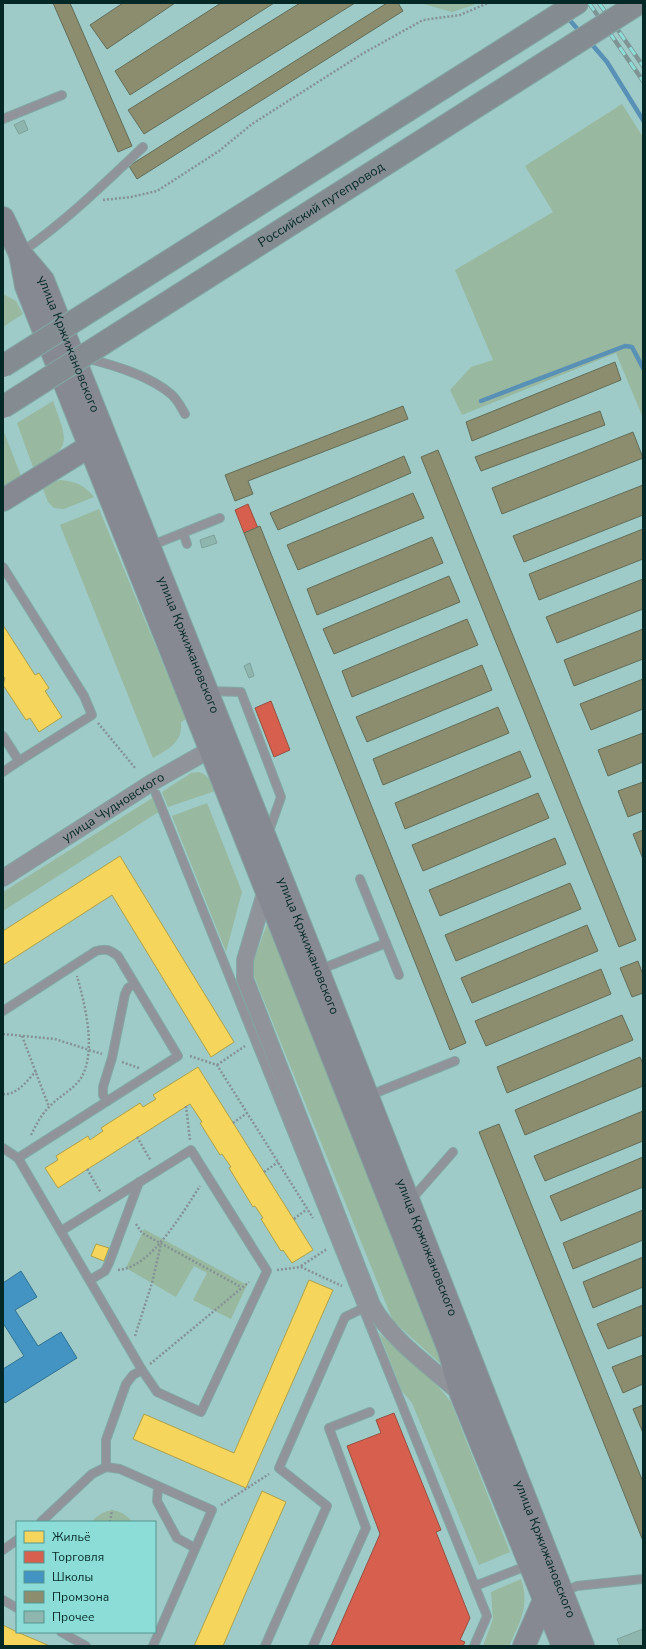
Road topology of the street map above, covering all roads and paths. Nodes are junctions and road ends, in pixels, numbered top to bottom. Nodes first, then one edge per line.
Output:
1 (488, 3) edge
2 (577, 3) edge
3 (639, 3) edge
4 (62, 95) dead end
5 (3, 119) edge
6 (143, 147) dead end
7 (84, 202) junction
8 (3, 218) edge
9 (11, 259) edge
10 (73, 356) junction
11 (3, 366) edge
12 (3, 407) edge
13 (185, 414) dead end
14 (98, 443) junction
15 (3, 500) edge
16 (220, 518) dead end
17 (183, 533) junction
18 (187, 544) dead end
19 (141, 550) junction
20 (3, 567) edge
21 (199, 694) junction
22 (92, 715) junction
23 (3, 736) edge
24 (218, 744) junction
25 (19, 761) junction
26 (136, 769) dead end
27 (3, 772) edge
28 (156, 794) dead end
29 (266, 840) junction
30 (3, 878) edge
31 (360, 879) dead end
32 (266, 890) junction
33 (386, 943) junction
34 (74, 965) junction
35 (310, 974) junction
36 (399, 975) dead end
37 (134, 984) junction
38 (3, 1011) edge
39 (3, 1034) edge
40 (22, 1036) junction
41 (255, 1039) junction
42 (88, 1049) junction
43 (178, 1056) junction
44 (112, 1058) junction
45 (455, 1061) dead end
46 (217, 1065) junction
47 (36, 1071) junction
48 (152, 1072) junction
49 (3, 1094) edge
50 (359, 1099) junction
51 (106, 1101) junction
52 (186, 1106) dead end
53 (49, 1107) junction
54 (247, 1113) junction
55 (233, 1123) dead end
56 (137, 1137) dead end
57 (3, 1148) edge
58 (191, 1150) junction
59 (453, 1152) dead end
60 (18, 1158) junction
61 (278, 1162) junction
62 (87, 1169) dead end
63 (157, 1171) junction
64 (264, 1172) dead end
65 (208, 1176) junction
66 (139, 1182) junction
67 (410, 1202) junction
68 (106, 1203) junction
69 (308, 1209) junction
70 (294, 1219) dead end
71 (315, 1222) dead end
72 (61, 1231) junction
73 (142, 1233) dead end
74 (338, 1242) junction
75 (161, 1244) junction
76 (300, 1266) junction
77 (128, 1269) dead end
78 (268, 1271) junction
79 (90, 1280) junction
80 (245, 1284) dead end
81 (241, 1287) junction
82 (358, 1294) junction
83 (368, 1306) junction
84 (130, 1349) junction
85 (142, 1370) junction
86 (461, 1394) junction
87 (370, 1412) dead end
88 (106, 1467) junction
89 (279, 1468) junction
90 (158, 1487) junction
91 (112, 1510) dead end
92 (212, 1510) junction
93 (42, 1521) edge
94 (110, 1521) edge
95 (16, 1541) edge
96 (196, 1548) junction
97 (3, 1550) edge
98 (530, 1565) junction
99 (643, 1579) edge
100 (475, 1586) junction
101 (553, 1596) junction
102 (3, 1600) edge
103 (16, 1607) edge
104 (63, 1633) edge
105 (86, 1646) edge
106 (153, 1646) edge
107 (265, 1646) edge
108 (313, 1646) edge
109 (474, 1646) edge
110 (524, 1646) edge
111 (563, 1646) edge
112 (583, 1646) edge

1 - 7 path
2 - 11 main road, bridge
3 - 12 main road, Российский путепровод, bridge
4 - 5 lane
6 - 7 lane
7 - 9 lane
8 - 9 street, улица Кржижановского
9 - 10 street, улица Кржижановского
9 - 14 street, улица Кржижановского
10 - 13 lane
10 - 14 street, улица Кржижановского
14 - 15 street
14 - 19 street, улица Кржижановского
16 - 17 lane
17 - 18 lane
17 - 19 lane
19 - 21 street, улица Кржижановского
20 - 22 lane
21 - 24 street, улица Кржижановского
21 - 29 lane
22 - 25 lane
22 - 26 path
23 - 25 lane
24 - 29 street, улица Кржижановского
24 - 30 street, улица Чудновского
24 - 32 street, улица Кржижановского
25 - 27 lane
28 - 41 lane
29 - 35 street, улица Кржижановского
31 - 33 lane
32 - 35 street, улица Кржижановского
32 - 83 street
33 - 35 lane
33 - 36 lane
34 - 37 lane
34 - 38 lane
34 - 42 path
35 - 50 street, улица Кржижановского
37 - 43 lane
37 - 44 lane
39 - 40 path
40 - 42 path
40 - 47 path
41 - 46 path
41 - 74 lane
42 - 44 path
42 - 53 path
43 - 46 path
43 - 48 lane
44 - 48 path
44 - 51 lane
45 - 50 lane
46 - 54 path
47 - 49 path
47 - 53 path
48 - 51 lane
50 - 67 street, улица Кржижановского
50 - 86 street, улица Кржижановского
51 - 60 lane
52 - 58 path
53 - 60 path
54 - 55 path
54 - 61 path
56 - 63 path
57 - 60 lane
58 - 63 lane
58 - 65 lane
59 - 67 lane
60 - 72 lane
61 - 64 path
61 - 69 path
62 - 68 path
63 - 66 lane
65 - 75 path
65 - 78 lane
66 - 68 lane
66 - 79 lane
67 - 101 street, улица Кржижановского
68 - 72 lane
69 - 70 path
69 - 71 path
72 - 79 lane
73 - 75 path
74 - 76 path
74 - 82 lane
75 - 77 path
75 - 81 path
75 - 84 path
76 - 78 path
76 - 82 path
78 - 85 lane
79 - 84 lane
80 - 81 path
81 - 85 path
82 - 83 lane
83 - 86 street
83 - 89 lane
83 - 100 lane
84 - 85 lane
85 - 88 lane
86 - 98 street, улица Кржижановского
87 - 108 lane
88 - 90 lane
88 - 93 lane
89 - 92 path
89 - 107 lane
90 - 92 lane
90 - 96 lane
91 - 94 path
92 - 96 lane
95 - 97 lane
96 - 106 lane
98 - 100 lane
98 - 101 street, улица Кржижановского
99 - 101 lane
100 - 109 lane
101 - 110 street
101 - 111 street, улица Кржижановского
101 - 112 street, улица Кржижановского
102 - 103 lane
104 - 105 lane

